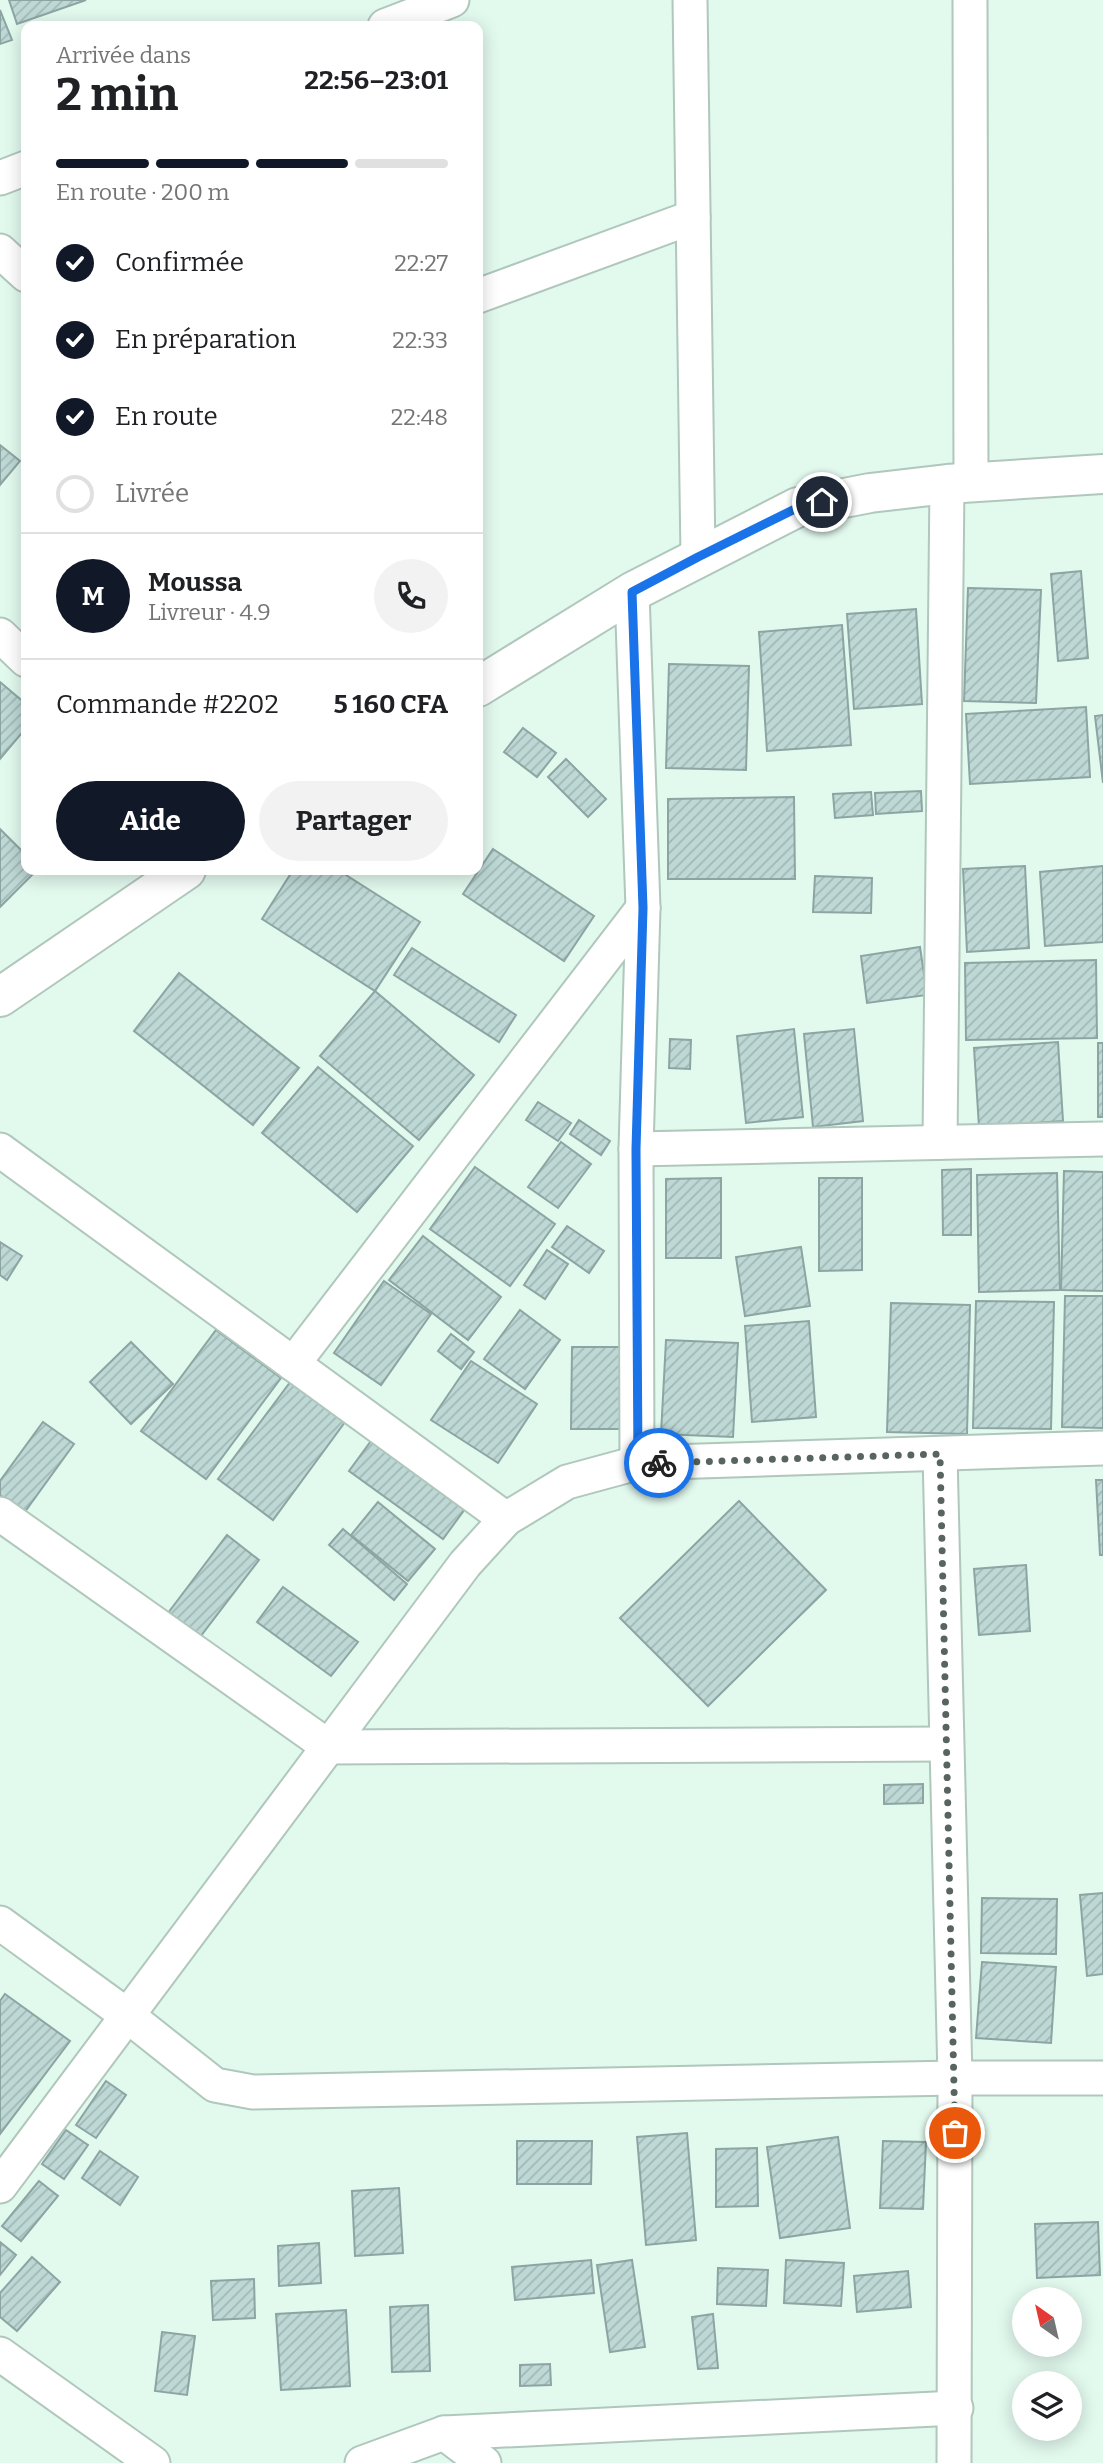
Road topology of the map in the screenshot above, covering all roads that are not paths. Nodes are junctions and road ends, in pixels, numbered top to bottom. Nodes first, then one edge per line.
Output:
1 (452, 0) edge
2 (690, 0) edge
3 (970, 0) edge
4 (398, 21) edge
5 (21, 170) edge
6 (0, 178) edge
7 (693, 216) junction
8 (0, 251) edge
9 (21, 270) edge
10 (483, 294) edge
11 (1103, 474) edge
12 (959, 484) junction
13 (698, 557) junction
14 (632, 592) junction
15 (0, 635) edge
16 (21, 655) edge
17 (483, 681) edge
18 (179, 875) edge
19 (643, 908) junction
20 (0, 997) edge
21 (1103, 1139) edge
22 (940, 1142) junction
23 (636, 1149) junction
24 (0, 1150) edge
25 (293, 1364) junction
26 (1103, 1448) edge
27 (940, 1454) junction
28 (638, 1463) junction
29 (0, 1514) edge
30 (506, 1518) junction
31 (946, 1744) junction
32 (329, 1747) junction
33 (0, 1923) edge
34 (128, 2016) junction
35 (955, 2078) junction
36 (1103, 2078) edge
37 (0, 2186) edge
38 (0, 2354) edge
39 (956, 2408) junction
40 (444, 2433) junction
41 (152, 2463) edge
42 (362, 2463) edge
43 (484, 2463) edge
44 (954, 2463) edge

1 - 4 street
2 - 7 street
3 - 12 street
5 - 6 street
7 - 10 street
7 - 13 street
8 - 9 street
11 - 12 main road
12 - 13 main road
12 - 22 street
13 - 14 main road
14 - 17 main road
14 - 19 street
15 - 16 street
18 - 20 main road
19 - 23 street
19 - 25 street
21 - 22 street
22 - 23 street
23 - 28 street
24 - 25 street
25 - 30 street
26 - 27 street
27 - 28 street
27 - 31 street
28 - 30 street
29 - 32 street
30 - 32 street
31 - 32 street
31 - 35 street
32 - 34 street
33 - 34 street
34 - 35 street
34 - 37 street
35 - 36 street
35 - 39 street
38 - 41 street
39 - 40 street
39 - 44 street
40 - 42 street
40 - 43 street

